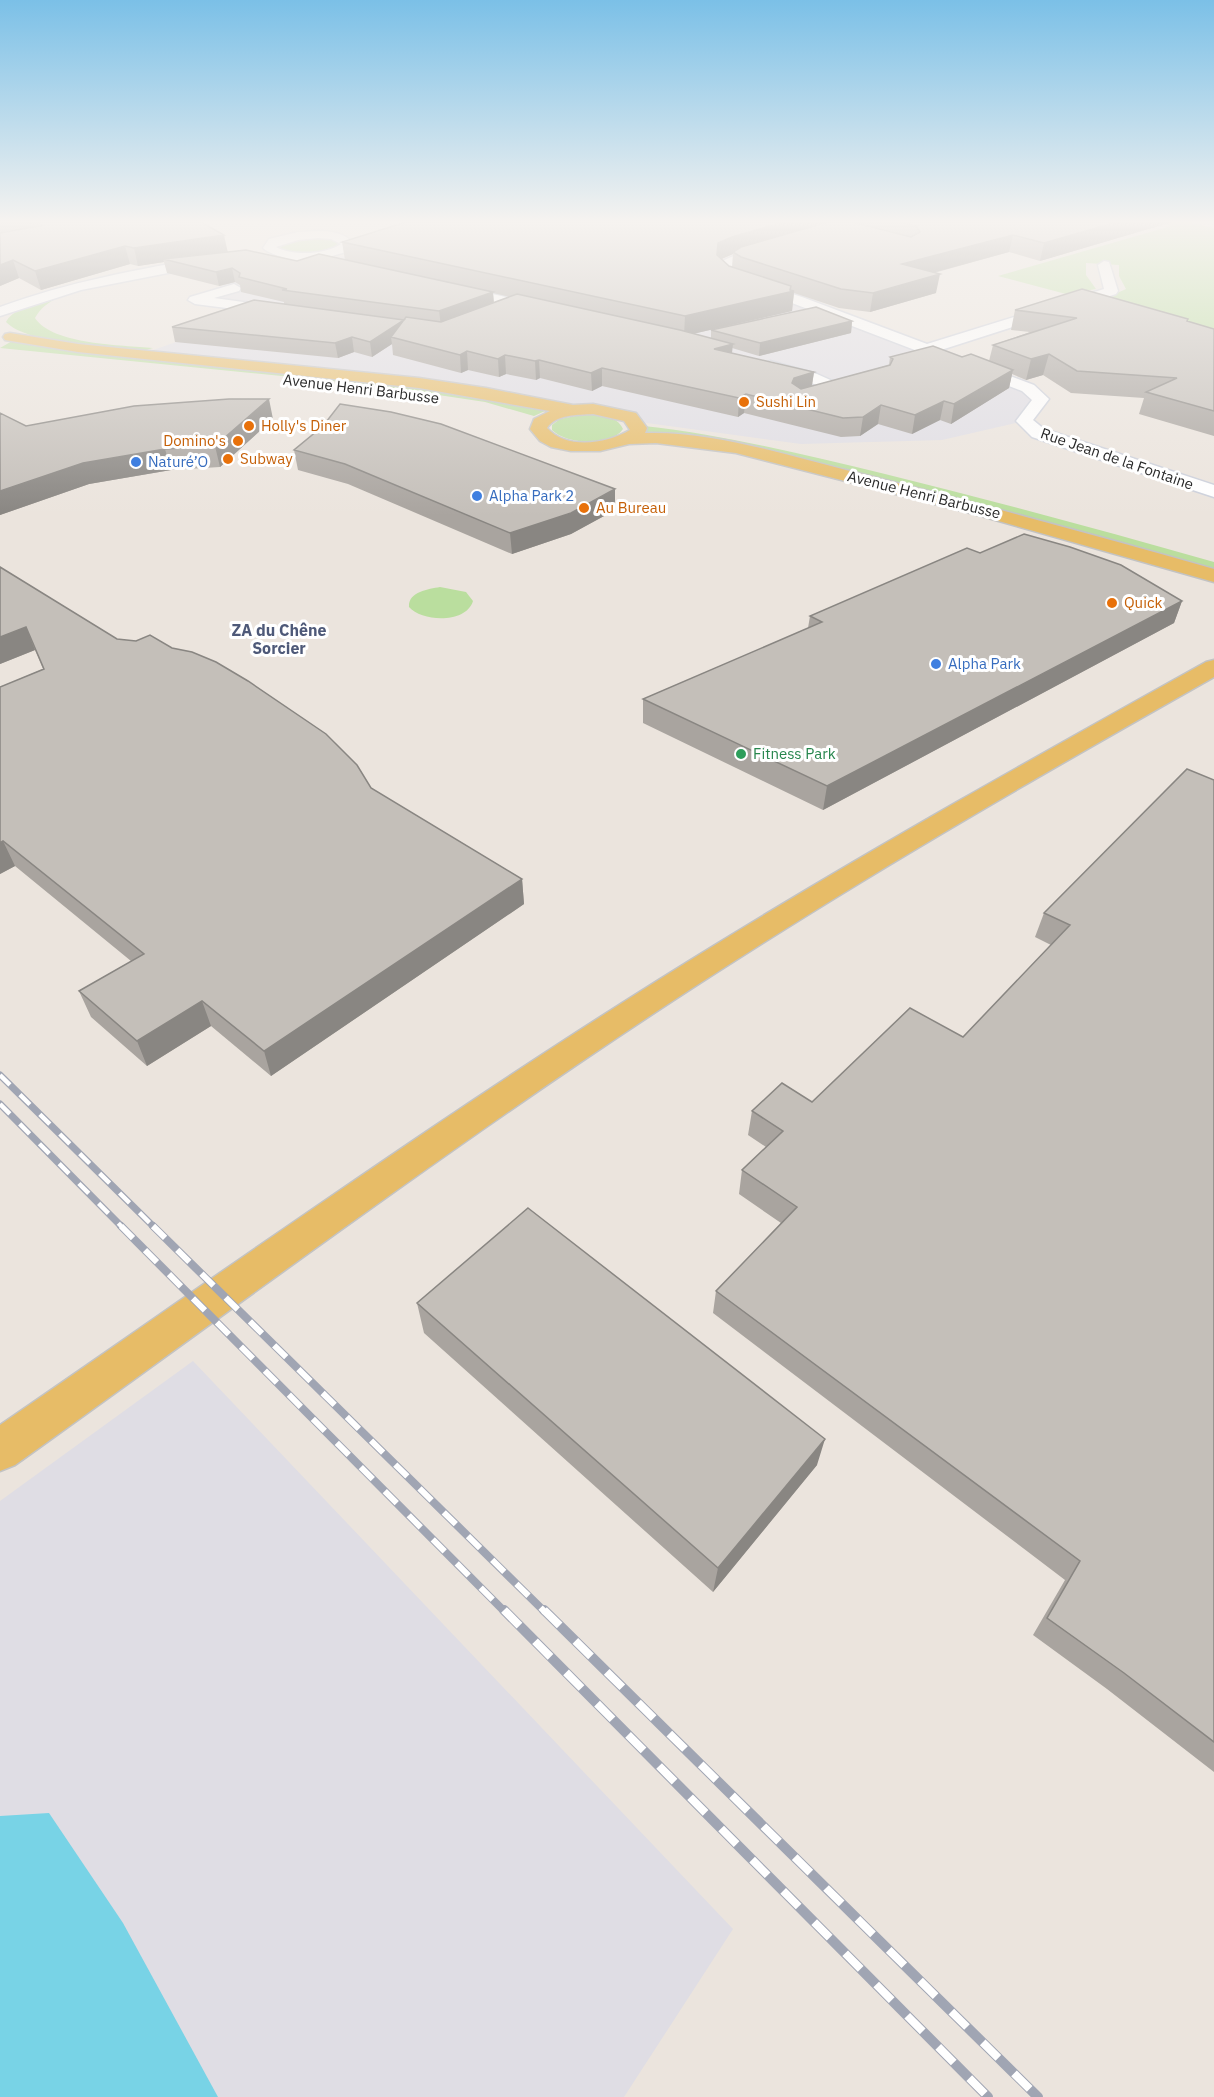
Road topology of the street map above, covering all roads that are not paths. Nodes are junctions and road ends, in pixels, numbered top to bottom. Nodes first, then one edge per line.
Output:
1 (850, 320) edge
2 (1019, 320) edge
3 (5, 341) edge
4 (927, 349) junction
5 (756, 362) edge
6 (860, 384) edge
7 (840, 390) junction
8 (820, 395) edge
9 (571, 410) junction
10 (540, 423) junction
11 (633, 430) junction
12 (1214, 492) edge
13 (1214, 558) edge
14 (1214, 576) edge
15 (1214, 667) edge
16 (0, 1450) edge

1 - 4 street
2 - 4 street
3 - 9 main road, Avenue Henri Barbusse
3 - 10 main road, Avenue Henri Barbusse
4 - 12 street, Rue Jean de la Fontaine
5 - 7 street
6 - 7 street
7 - 8 street
9 - 10 main road
9 - 11 main road
10 - 11 main road
11 - 13 main road, Avenue Henri Barbusse
11 - 14 main road, Avenue Henri Barbusse
15 - 16 main road

